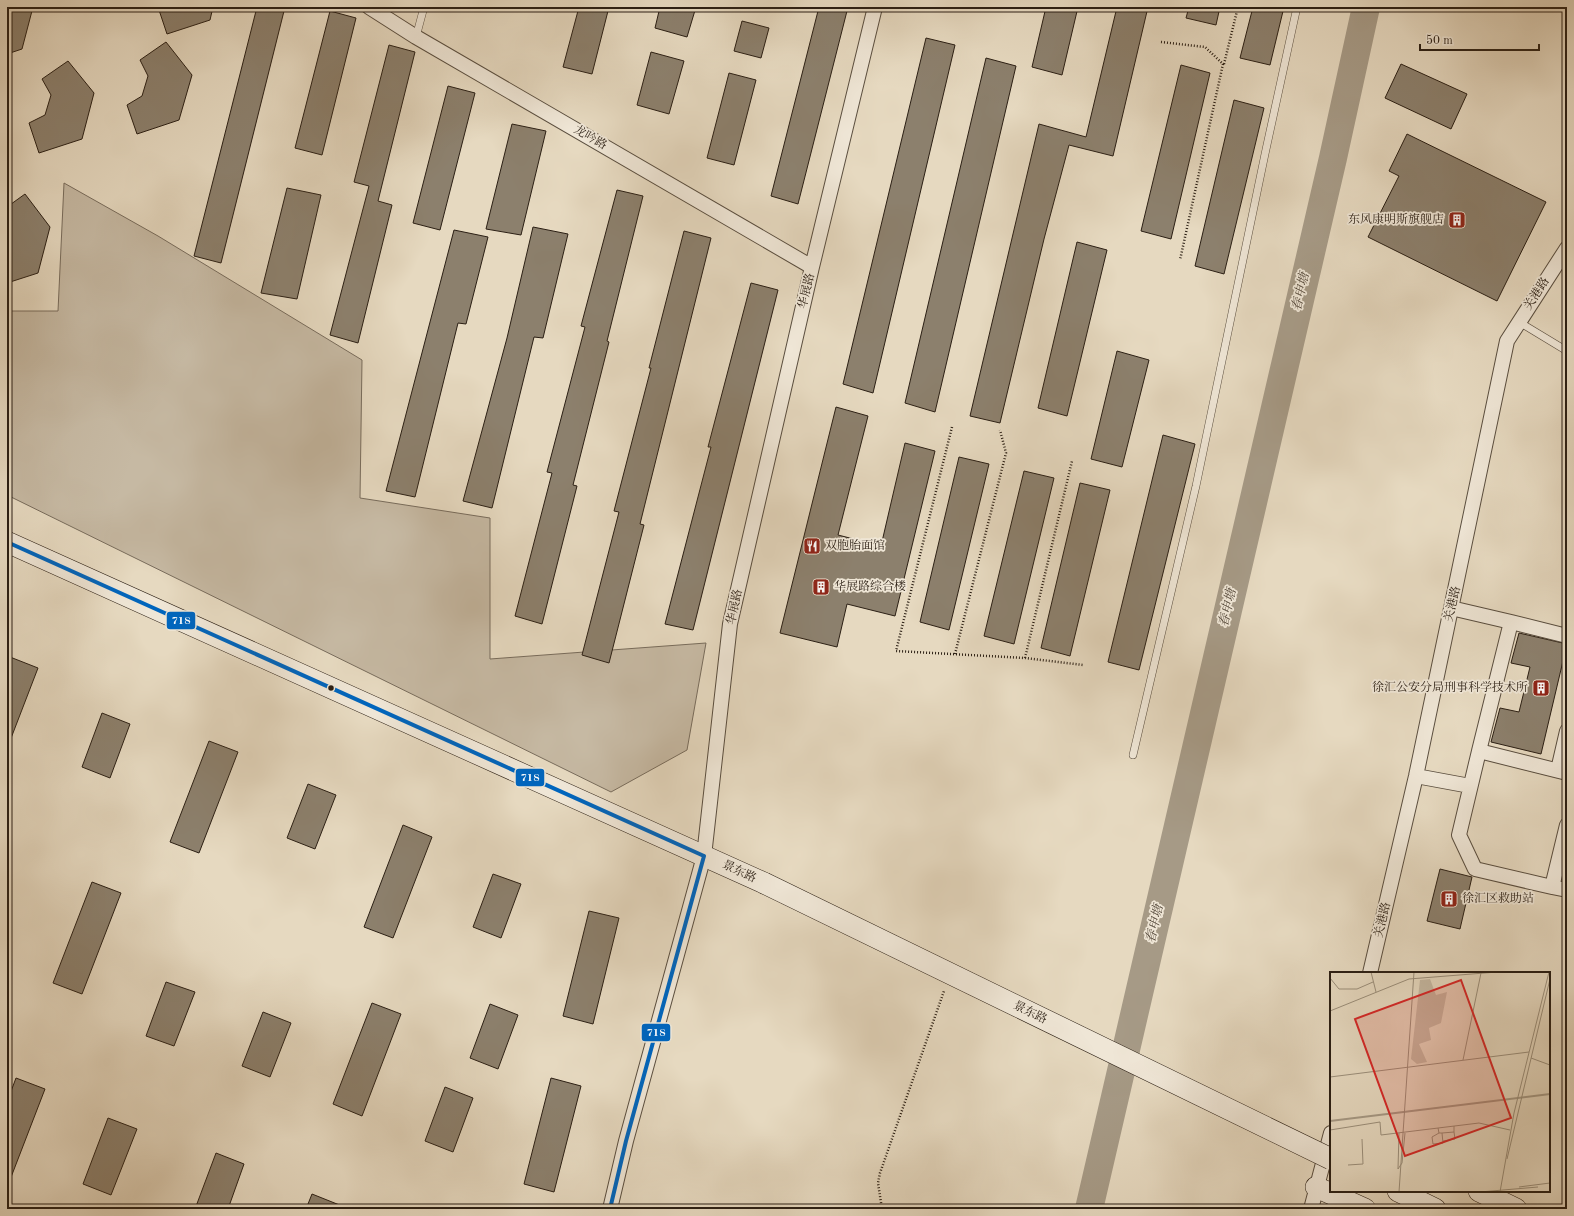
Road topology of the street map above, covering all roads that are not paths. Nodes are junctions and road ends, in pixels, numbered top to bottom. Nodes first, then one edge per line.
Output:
1 (369, 7) edge
2 (424, 7) edge
3 (875, 7) edge
4 (1297, 7) edge
5 (416, 38) junction
6 (1567, 248) edge
7 (812, 267) junction
8 (1519, 322) junction
9 (1567, 351) edge
10 (7, 542) edge
11 (1452, 608) junction
12 (1511, 622) junction
13 (1567, 636) edge
14 (1567, 731) edge
15 (1479, 751) junction
16 (1133, 755) dead end
17 (1562, 772) edge
18 (1416, 776) junction
19 (1470, 786) junction
20 (1567, 825) edge
21 (704, 856) junction
22 (1552, 887) junction
23 (1567, 890) edge
24 (1370, 972) edge
25 (1330, 1138) edge
26 (1330, 1158) edge
27 (1316, 1187) junction
28 (1400, 1192) edge
29 (1481, 1192) edge
30 (610, 1209) edge
31 (1311, 1209) edge
32 (1365, 1209) edge
33 (1435, 1209) edge
34 (1516, 1209) edge

1 - 5 street, 龙吟路
2 - 5 lane
3 - 7 street, 华展路
4 - 16 lane
5 - 7 street, 龙吟路
6 - 8 street, 关港路
7 - 21 street, 华展路
8 - 9 lane
8 - 11 street, 关港路
10 - 21 street, 景东路
11 - 12 street
11 - 18 street, 关港路
12 - 13 street
12 - 15 street
14 - 17 street
15 - 17 street
15 - 19 street
18 - 19 street
18 - 24 street, 关港路
19 - 22 street
20 - 22 street
21 - 26 street, 景东路, bridge
21 - 30 street, 华展路
22 - 23 street
25 - 27 street
27 - 31 street
27 - 32 street
28 - 33 street
29 - 34 street

